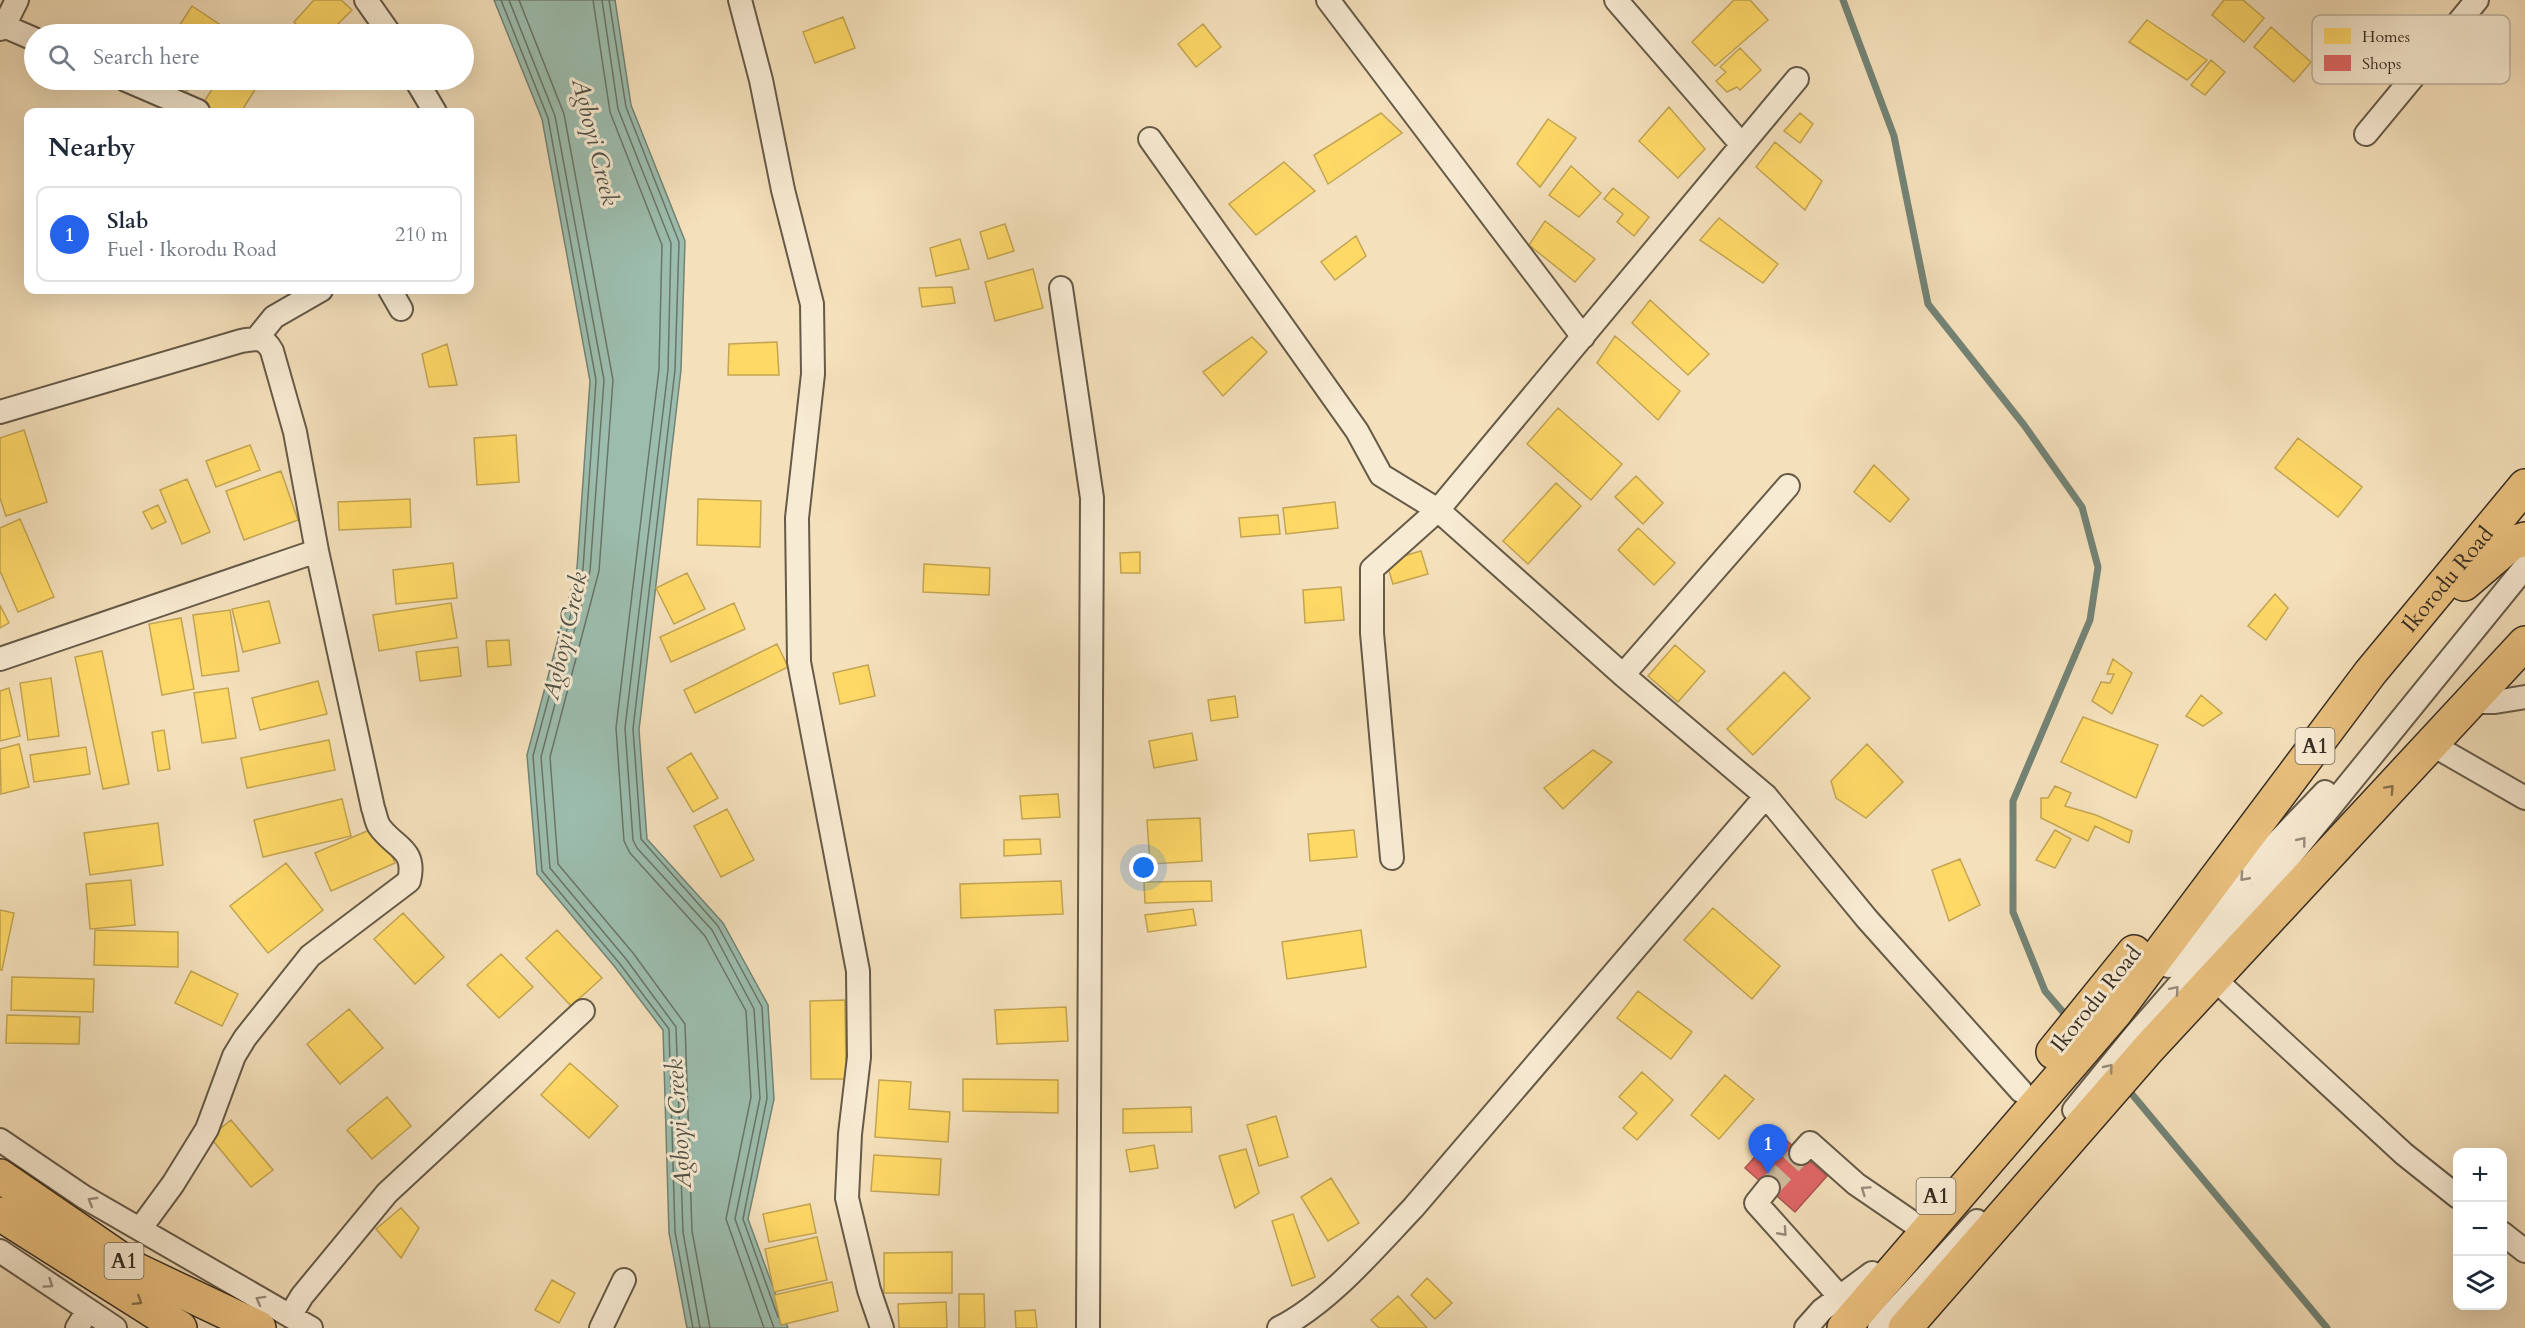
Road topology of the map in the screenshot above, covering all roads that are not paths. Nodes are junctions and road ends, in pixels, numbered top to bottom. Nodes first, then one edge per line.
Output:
1 (17, 0) edge
2 (366, 0) edge
3 (740, 0) edge
4 (1328, 0) edge
5 (1616, 0) edge
6 (2477, 0) edge
7 (2465, 15) edge
8 (383, 24) edge
9 (2, 28) edge
10 (24, 36) edge
11 (1797, 79) dead end
12 (2407, 84) edge
13 (149, 90) edge
14 (422, 90) edge
15 (191, 108) edge
16 (433, 108) edge
17 (2366, 134) dead end
18 (1150, 139) dead end
19 (1741, 144) junction
20 (1061, 288) dead end
21 (314, 294) edge
22 (1583, 337) junction
23 (257, 338) junction
24 (0, 412) edge
25 (1788, 486) dead end
26 (2525, 486) edge
27 (1438, 510) junction
28 (2525, 539) edge
29 (317, 551) junction
30 (2525, 567) edge
31 (2525, 643) edge
32 (0, 660) edge
33 (2370, 673) junction
34 (1623, 675) junction
35 (2525, 697) edge
36 (2470, 702) junction
37 (2431, 744) junction
38 (1766, 796) junction
39 (2525, 798) edge
40 (2356, 824) junction
41 (1392, 858) dead end
42 (2222, 986) junction
43 (583, 1011) dead end
44 (2130, 1028) junction
45 (2021, 1091) junction
46 (2075, 1096) junction
47 (0, 1140) edge
48 (1801, 1153) dead end
49 (0, 1176) edge
50 (1768, 1188) tunnel mouth
51 (2453, 1194) edge
52 (0, 1214) edge
53 (1913, 1223) junction
54 (140, 1229) junction
55 (2507, 1237) edge
56 (0, 1251) edge
57 (2525, 1251) edge
58 (137, 1270) junction
59 (1872, 1273) junction
60 (624, 1280) dead end
61 (1842, 1312) edge
62 (290, 1316) junction
63 (83, 1319) edge
64 (115, 1328) edge
65 (180, 1328) edge
66 (223, 1328) edge
67 (259, 1328) edge
68 (311, 1328) edge
69 (601, 1328) edge
70 (882, 1328) edge
71 (1088, 1328) edge
72 (1279, 1328) edge
73 (1806, 1328) edge
74 (1828, 1328) edge
75 (1878, 1328) edge
76 (1905, 1328) edge
77 (1927, 1328) edge

1 - 9 street
2 - 8 street
3 - 70 street
4 - 22 street
5 - 19 street
6 - 7 street
9 - 10 street
11 - 19 street
12 - 17 street
13 - 15 street
14 - 16 street
18 - 27 street
19 - 22 street
20 - 71 street
21 - 23 street
22 - 27 street
23 - 24 street
23 - 29 street
25 - 34 street
26 - 33 highway, Ikorodu Road / A1
27 - 34 street
27 - 41 street
28 - 33 highway
29 - 32 street
29 - 54 street
30 - 44 street
31 - 36 highway, Ikorodu Road / A1
33 -> 44 highway, Ikorodu Road / A1
34 - 38 street
35 - 36 street
36 - 37 highway, Ikorodu Road / A1
37 - 39 street
40 -> 37 highway, Ikorodu Road / A1
38 - 45 street
38 - 72 street
40 - 42 highway, Ikorodu Road / A1
40 - 44 highway, Ikorodu Road / A1
42 - 44 highway, Ikorodu Road / A1
42 - 51 street
43 - 62 street
44 - 46 highway, Ikorodu Road / A1
44 - 46 highway, Ikorodu Road / A1
45 - 46 highway, Ikorodu Road / A1
45 - 53 highway, Ikorodu Road / A1
46 - 61 highway, Ikorodu Road / A1
46 - 75 street
46 - 76 highway, Ikorodu Road / A1
46 - 77 highway, Ikorodu Road / A1
54 -> 47 street
53 -> 48 street
49 - 58 highway, A1
50 -> 61 street
52 -> 65 highway, A1
53 - 59 highway, Ikorodu Road / A1
62 -> 54 street
55 - 57 street
56 -> 63 street
58 - 66 street
58 - 67 highway, A1
59 - 61 street
59 - 74 highway, Ikorodu Road / A1
60 - 69 street
61 - 73 street
62 - 68 street
63 - 64 street

